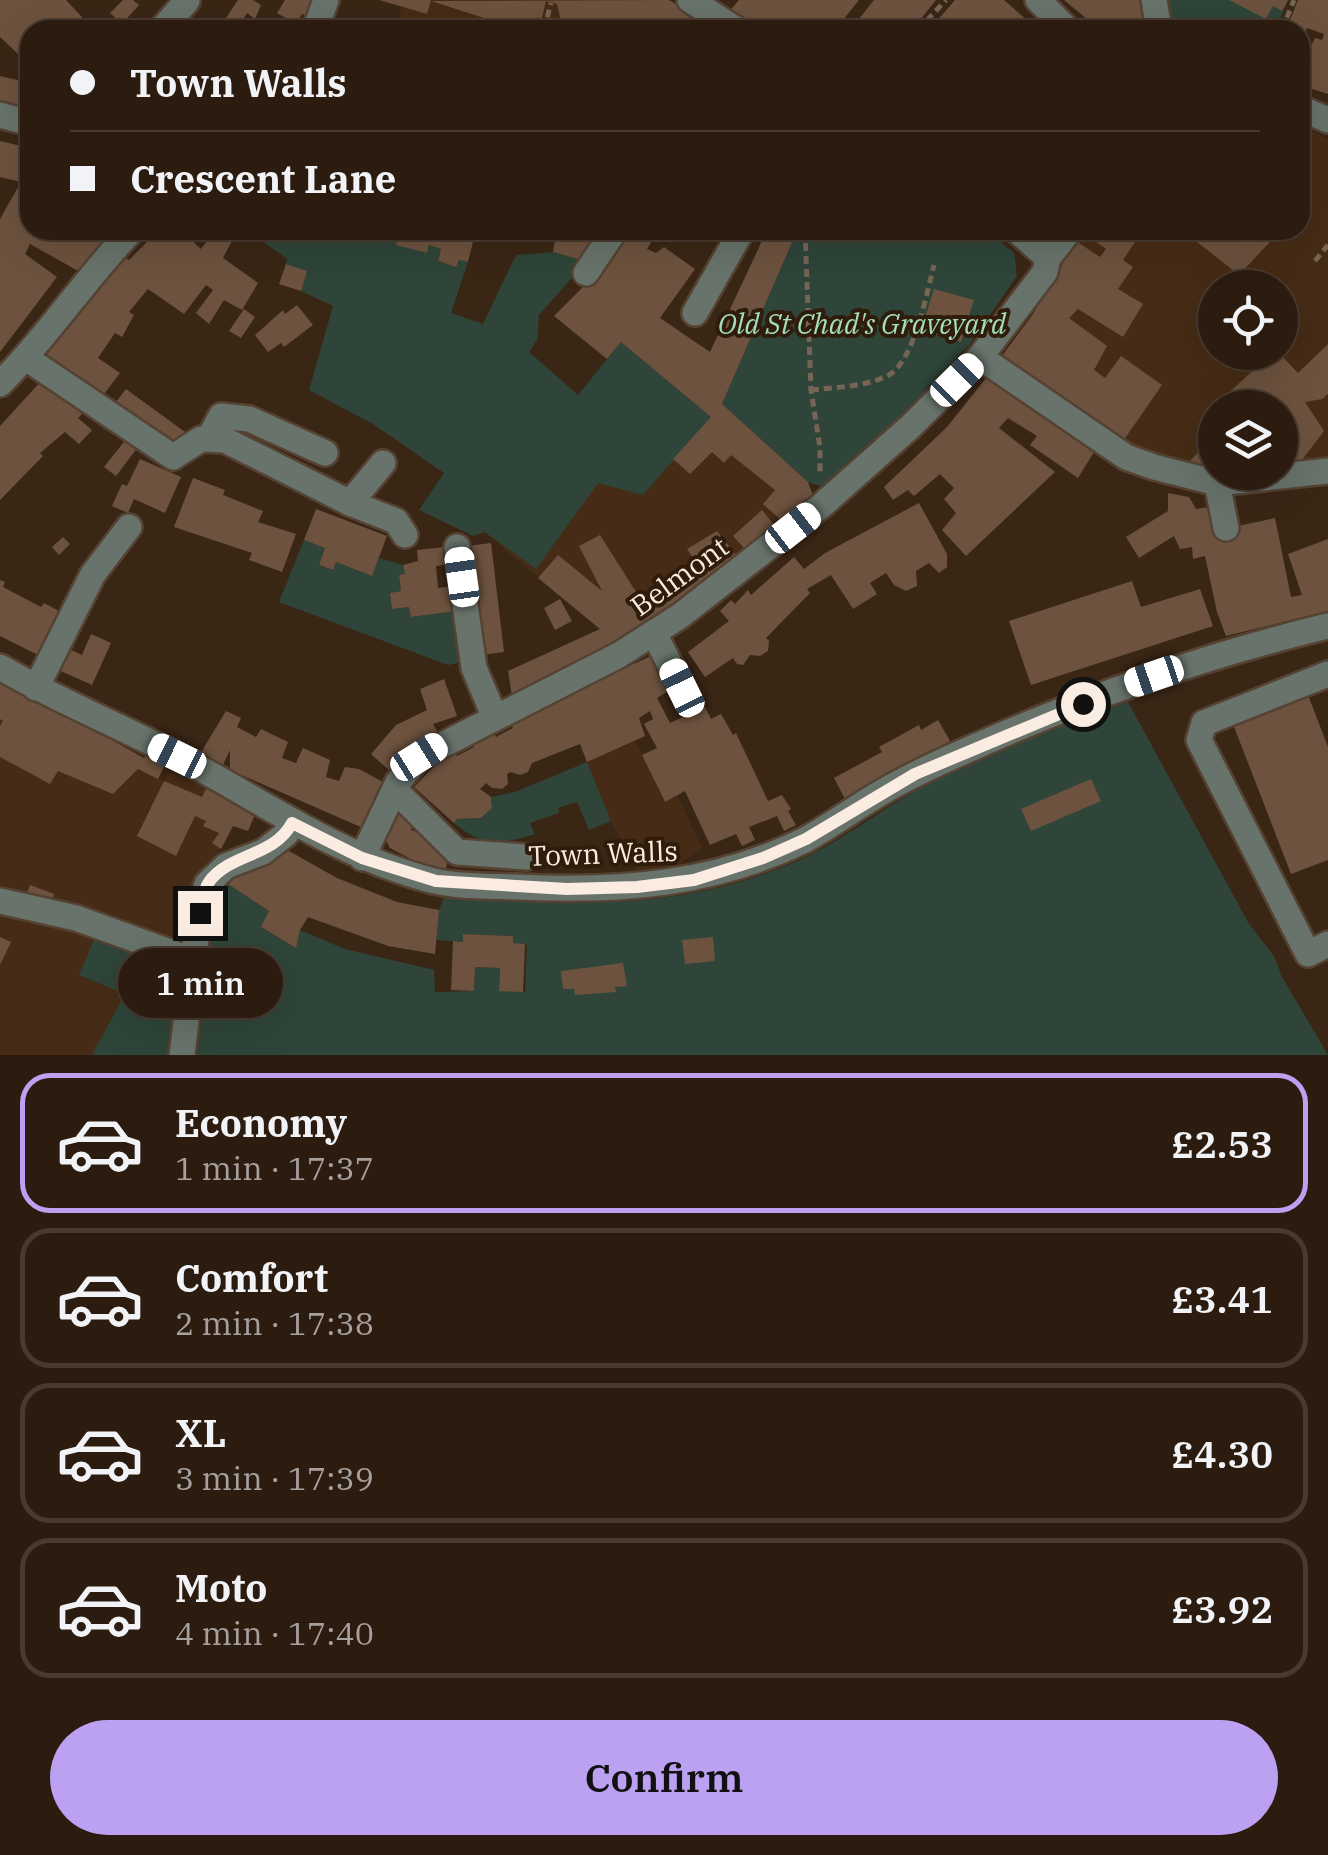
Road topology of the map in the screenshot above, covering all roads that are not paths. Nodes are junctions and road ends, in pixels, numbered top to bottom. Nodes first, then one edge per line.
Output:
1 (690, 0) edge
2 (1038, 0) edge
3 (187, 1) edge
4 (718, 7) edge
5 (170, 20) edge
6 (1058, 20) edge
7 (122, 240) edge
8 (609, 240) edge
9 (736, 240) edge
10 (1027, 240) edge
11 (1062, 240) edge
12 (1048, 258) junction
13 (586, 273) dead end
14 (695, 313) dead end
15 (980, 357) junction
16 (26, 358) junction
17 (0, 384) edge
18 (210, 437) junction
19 (324, 453) dead end
20 (383, 464) dead end
21 (1328, 470) edge
22 (1298, 474) edge
23 (1198, 475) edge
24 (1218, 490) edge
25 (350, 503) junction
26 (128, 527) dead end
27 (1226, 528) dead end
28 (405, 535) dead end
29 (457, 547) dead end
30 (1328, 626) edge
31 (654, 633) junction
32 (0, 667) edge
33 (1328, 674) edge
34 (36, 688) junction
35 (682, 688) dead end
36 (495, 718) junction
37 (395, 790) junction
38 (292, 823) junction
39 (362, 858) junction
40 (526, 858) dead end
41 (0, 901) edge
42 (1318, 957) edge
43 (196, 961) junction
44 (182, 1055) edge

1 - 4 street
2 - 6 street
3 - 5 street
7 - 16 street
8 - 13 street
9 - 14 street
10 - 12 street
11 - 12 street, Belmont
12 - 15 street, Belmont
15 - 23 street
15 - 31 street, Belmont
16 - 17 street
16 - 18 street
18 - 19 street
18 - 25 street
20 - 25 street
21 - 22 street
24 - 27 street
25 - 28 street
26 - 34 street
29 - 36 street
30 - 39 street, Town Walls
31 - 35 street
31 - 36 street, Belmont
32 - 34 street, Town Walls
33 - 42 street
34 - 38 street, Town Walls
36 - 37 street, Belmont
37 - 39 street, Belmont
37 - 40 street
38 - 39 street, Town Walls
38 - 43 street
41 - 43 street
43 - 44 street

